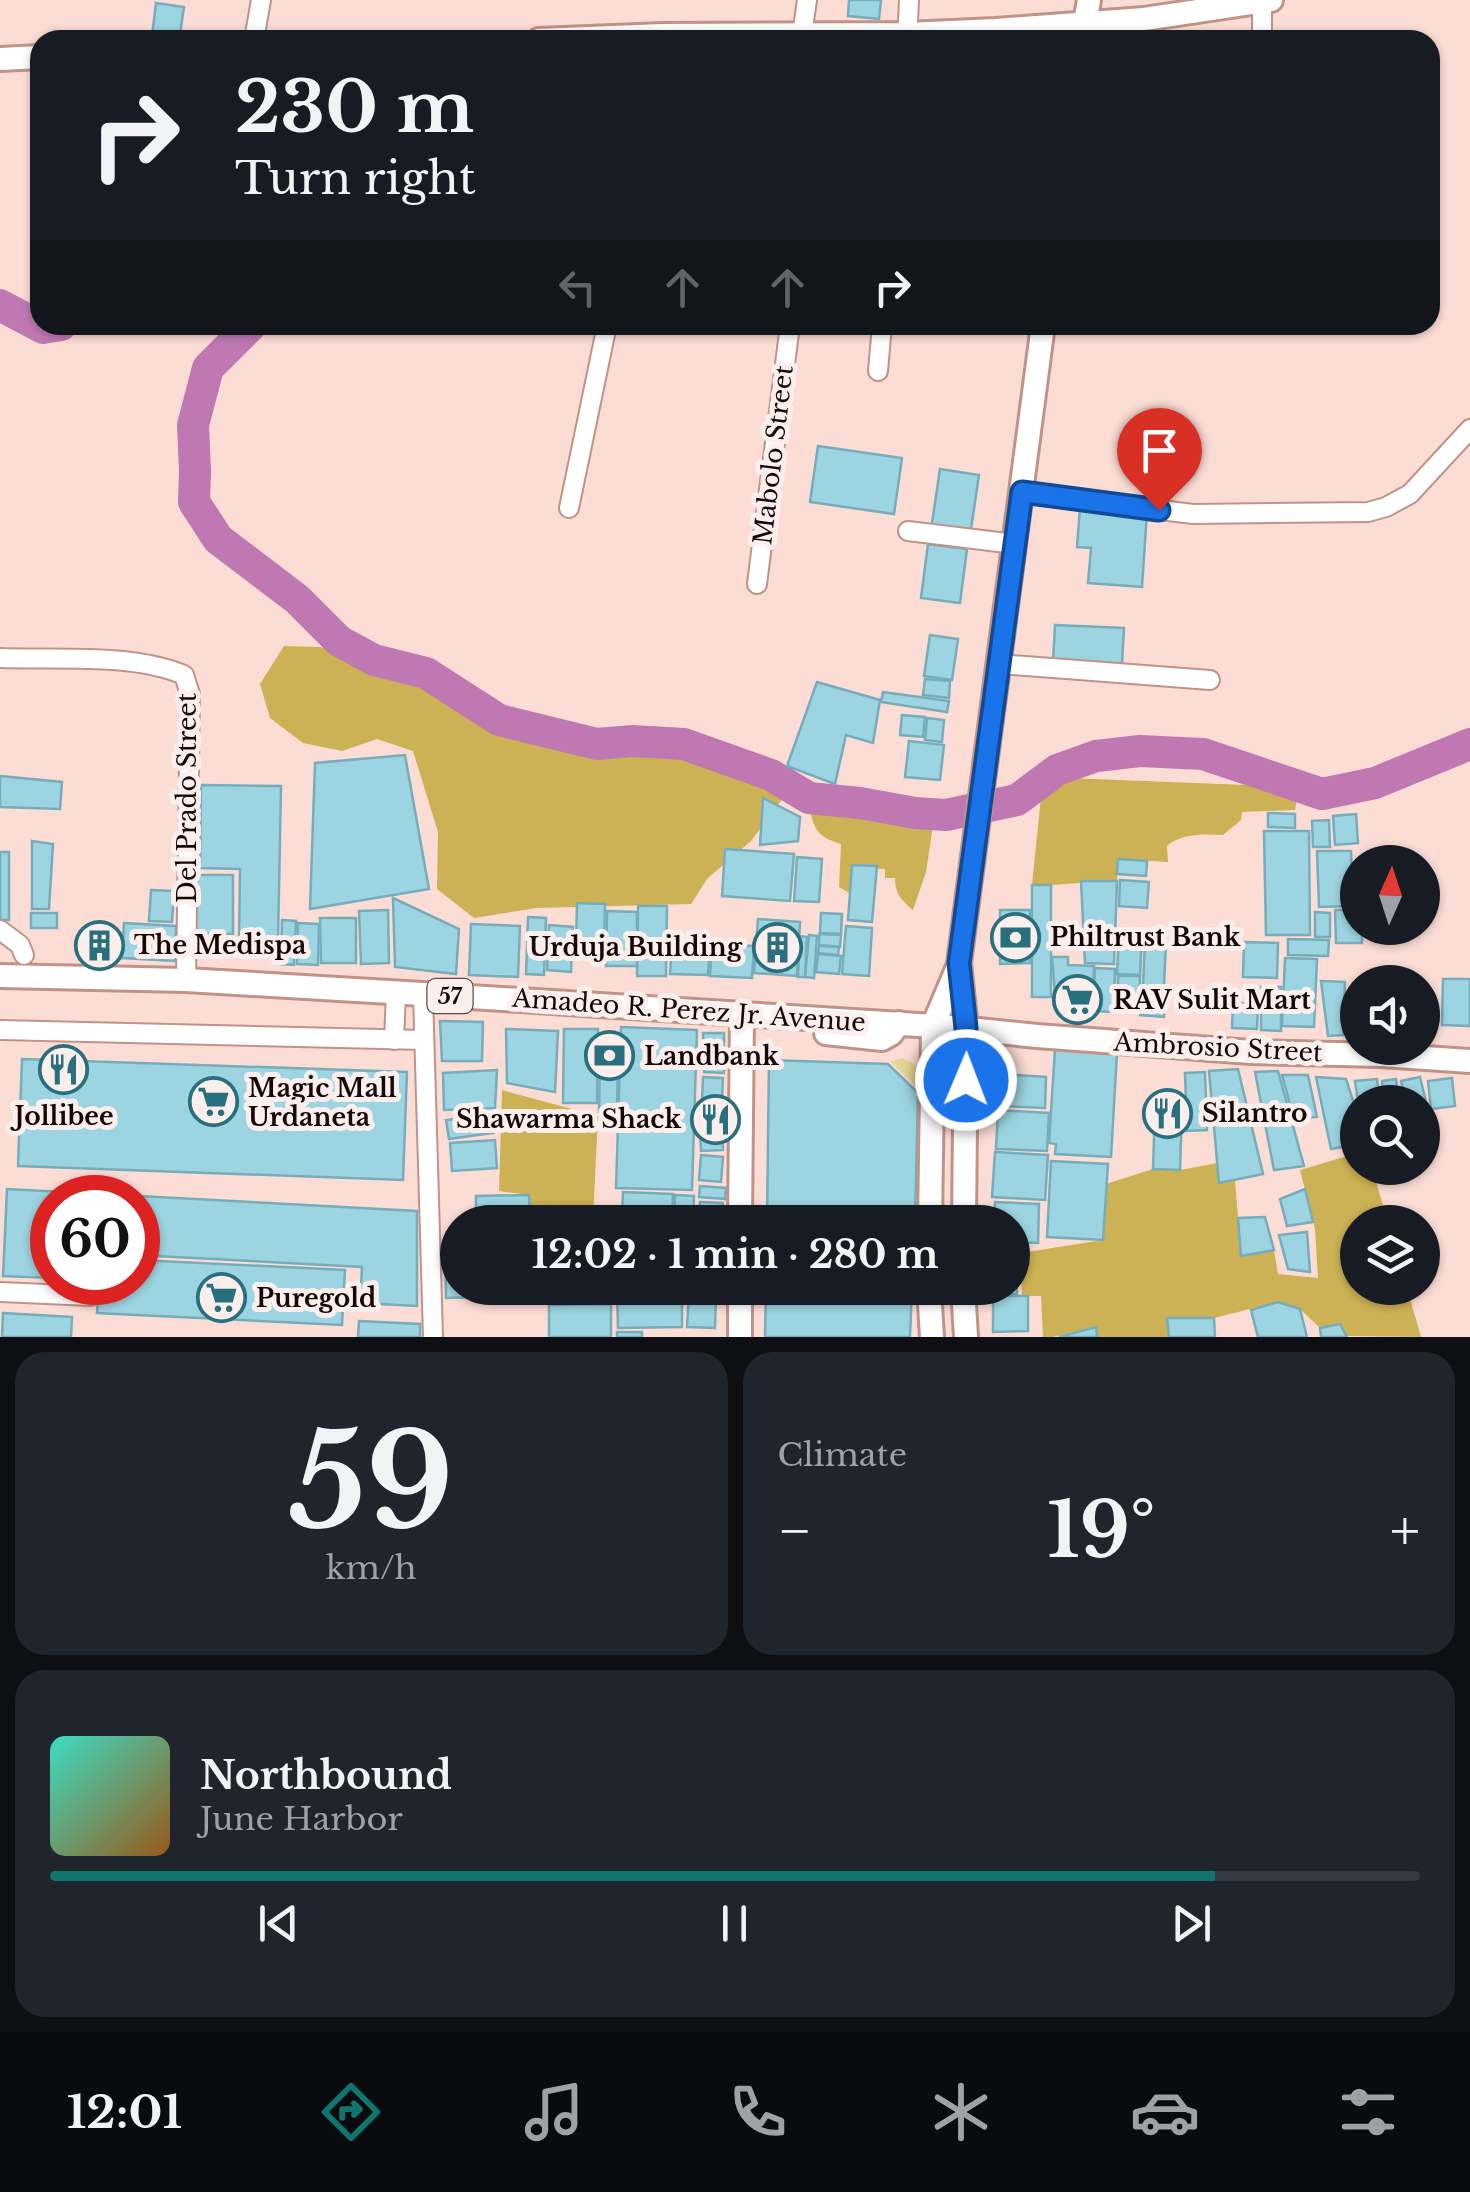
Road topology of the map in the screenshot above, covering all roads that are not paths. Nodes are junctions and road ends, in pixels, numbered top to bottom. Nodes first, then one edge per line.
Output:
1 (260, 0) edge
2 (807, 0) edge
3 (909, 0) edge
4 (1267, 1) edge
5 (1086, 21) edge
6 (256, 30) edge
7 (803, 30) edge
8 (907, 30) edge
9 (985, 30) edge
10 (1263, 30) edge
11 (30, 58) edge
12 (0, 59) edge
13 (605, 335) edge
14 (789, 335) edge
15 (881, 335) edge
16 (1042, 335) edge
17 (878, 371) dead end
18 (1470, 429) edge
19 (1022, 492) junction
20 (568, 508) dead end
21 (908, 531) dead end
22 (1015, 544) junction
23 (757, 584) dead end
24 (0, 658) edge
25 (999, 664) junction
26 (1210, 680) dead end
27 (0, 930) edge
28 (24, 955) dead end
29 (959, 963) junction
30 (0, 976) edge
31 (186, 980) junction
32 (396, 993) junction
33 (424, 994) junction
34 (742, 1013) junction
35 (899, 1023) junction
36 (933, 1026) junction
37 (966, 1028) junction
38 (0, 1030) edge
39 (394, 1040) junction
40 (424, 1040) junction
41 (741, 1044) junction
42 (1470, 1061) edge
43 (740, 1205) edge
44 (930, 1205) edge
45 (964, 1205) edge
46 (0, 1292) edge
47 (30, 1293) edge
48 (740, 1305) edge
49 (931, 1305) edge
50 (964, 1305) edge
51 (433, 1337) edge
52 (740, 1337) edge
53 (932, 1337) edge
54 (966, 1337) edge

1 - 6 street
2 - 7 street
3 - 8 street
4 - 5 main road
4 - 10 street
5 - 9 main road
11 - 12 main road
13 - 20 street
14 - 23 street, Mabolo Street
15 - 17 street
16 - 19 main road
18 - 19 street
19 - 22 main road
21 - 22 street
22 - 25 main road
24 - 31 street, Del Prado Street
25 - 26 street
25 - 29 main road
27 - 28 street
29 - 36 main road
29 - 37 main road
30 - 31 main road, Amadeo R. Perez Jr. Avenue / 57
31 - 32 main road, Amadeo R. Perez Jr. Avenue / 57
32 - 33 main road, Amadeo R. Perez Jr. Avenue / 57
32 - 39 street
33 - 34 main road, Amadeo R. Perez Jr. Avenue / 57
33 - 40 street
34 - 35 main road, Amadeo R. Perez Jr. Avenue / 57
34 - 41 main road
35 - 36 main road, Amadeo R. Perez Jr. Avenue / 57
35 - 41 main road, Amadeo R. Perez Jr. Avenue
36 - 37 main road, Amadeo R. Perez Jr. Avenue / 57
36 - 44 main road
37 - 42 main road, Ambrosio Street
37 - 45 main road
38 - 39 street
39 - 40 street
40 - 51 street
41 - 43 main road
46 - 47 street
48 - 52 main road
49 - 53 main road
50 - 54 main road

